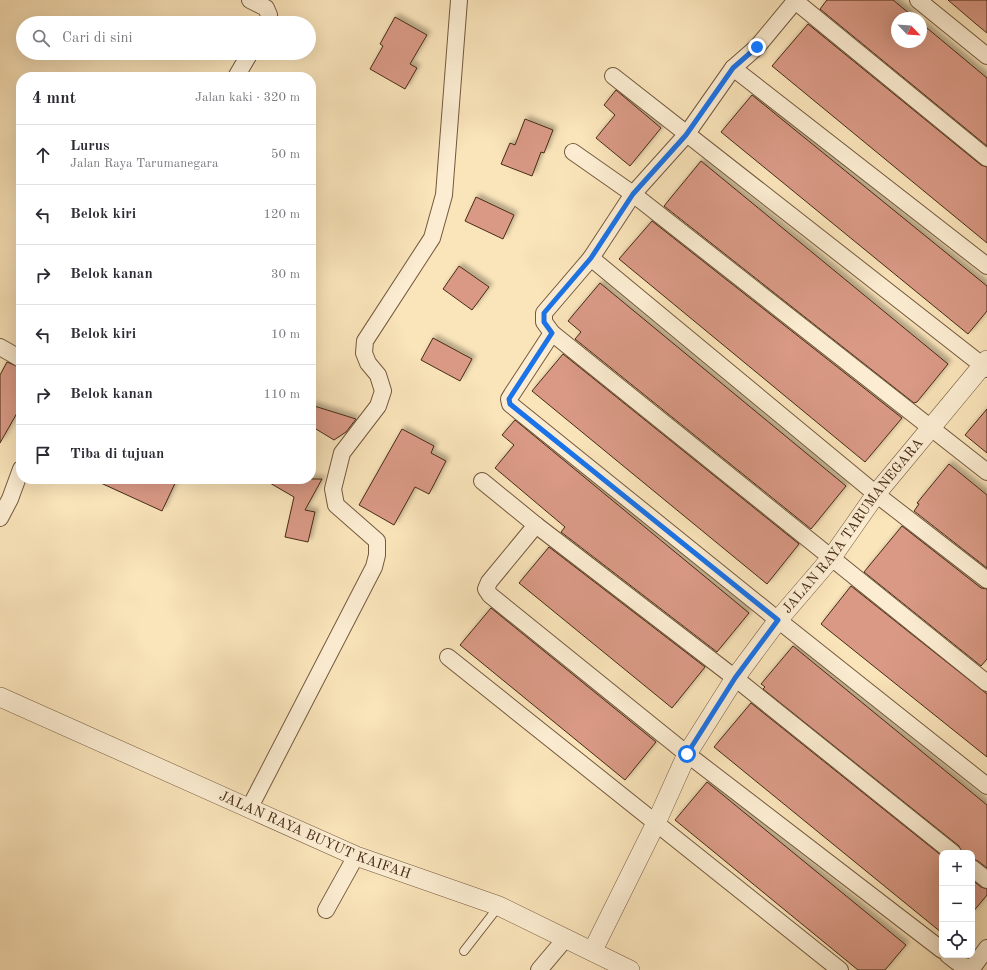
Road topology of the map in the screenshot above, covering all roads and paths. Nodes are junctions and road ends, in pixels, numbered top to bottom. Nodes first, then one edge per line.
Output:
1 (250, 0) edge
2 (459, 0) edge
3 (795, 0) edge
4 (918, 0) edge
5 (269, 16) edge
6 (987, 56) edge
7 (246, 60) edge
8 (733, 68) junction
9 (239, 72) edge
10 (613, 76) dead end
11 (686, 135) junction
12 (573, 152) dead end
13 (987, 158) edge
14 (633, 194) junction
15 (591, 258) junction
16 (987, 266) edge
17 (552, 333) junction
18 (0, 347) edge
19 (16, 356) edge
20 (986, 365) edge
21 (932, 428) junction
22 (987, 472) edge
23 (482, 481) dead end
24 (16, 483) edge
25 (876, 494) junction
26 (0, 518) edge
27 (536, 525) junction
28 (832, 557) junction
29 (987, 580) edge
30 (778, 620) junction
31 (448, 657) dead end
32 (735, 678) junction
33 (987, 683) edge
34 (0, 697) edge
35 (687, 754) junction
36 (987, 786) edge
37 (250, 808) junction
38 (656, 823) junction
39 (949, 850) edge
40 (356, 856) junction
41 (975, 870) edge
42 (987, 880) edge
43 (499, 906) junction
44 (326, 910) dead end
45 (566, 938) junction
46 (939, 948) edge
47 (987, 948) edge
48 (593, 950) junction
49 (464, 951) dead end
50 (952, 958) edge
51 (539, 970) edge
52 (630, 970) edge
53 (840, 970) edge

1 - 5 street
2 - 37 street
3 - 8 street
3 - 13 street
4 - 6 street
7 - 9 street
8 - 11 street
8 - 16 street
10 - 11 street
11 - 14 street
11 - 20 street
12 - 14 street
14 - 15 street
14 - 21 street
15 - 17 street
15 - 25 street
17 - 28 street
17 - 30 street
18 - 19 street
20 - 21 street, JALAN RAYA TARUMANEGARA
21 - 22 street
21 - 25 street, JALAN RAYA TARUMANEGARA
23 - 27 street
24 - 26 street
25 - 28 street, JALAN RAYA TARUMANEGARA
25 - 29 street
27 - 32 street
27 - 35 street
28 - 30 street, JALAN RAYA TARUMANEGARA
28 - 33 street
30 - 32 street, JALAN RAYA TARUMANEGARA
30 - 36 street
31 - 38 street
32 - 35 street, JALAN RAYA TARUMANEGARA
32 - 39 street
34 - 37 street, JALAN RAYA BUYUT KAIFAH
35 - 38 street, JALAN RAYA TARUMANEGARA
35 - 46 street
37 - 40 street, JALAN RAYA BUYUT KAIFAH
38 - 48 street, JALAN RAYA TARUMANEGARA
38 - 53 street
40 - 43 street, JALAN RAYA BUYUT KAIFAH
40 - 44 street
41 - 42 street
43 - 45 street, JALAN RAYA BUYUT KAIFAH
43 - 49 lane
45 - 48 street, JALAN RAYA BUYUT KAIFAH
45 - 51 street
47 - 50 street
48 - 52 street, JALAN RAYA BUYUT KAIFAH

